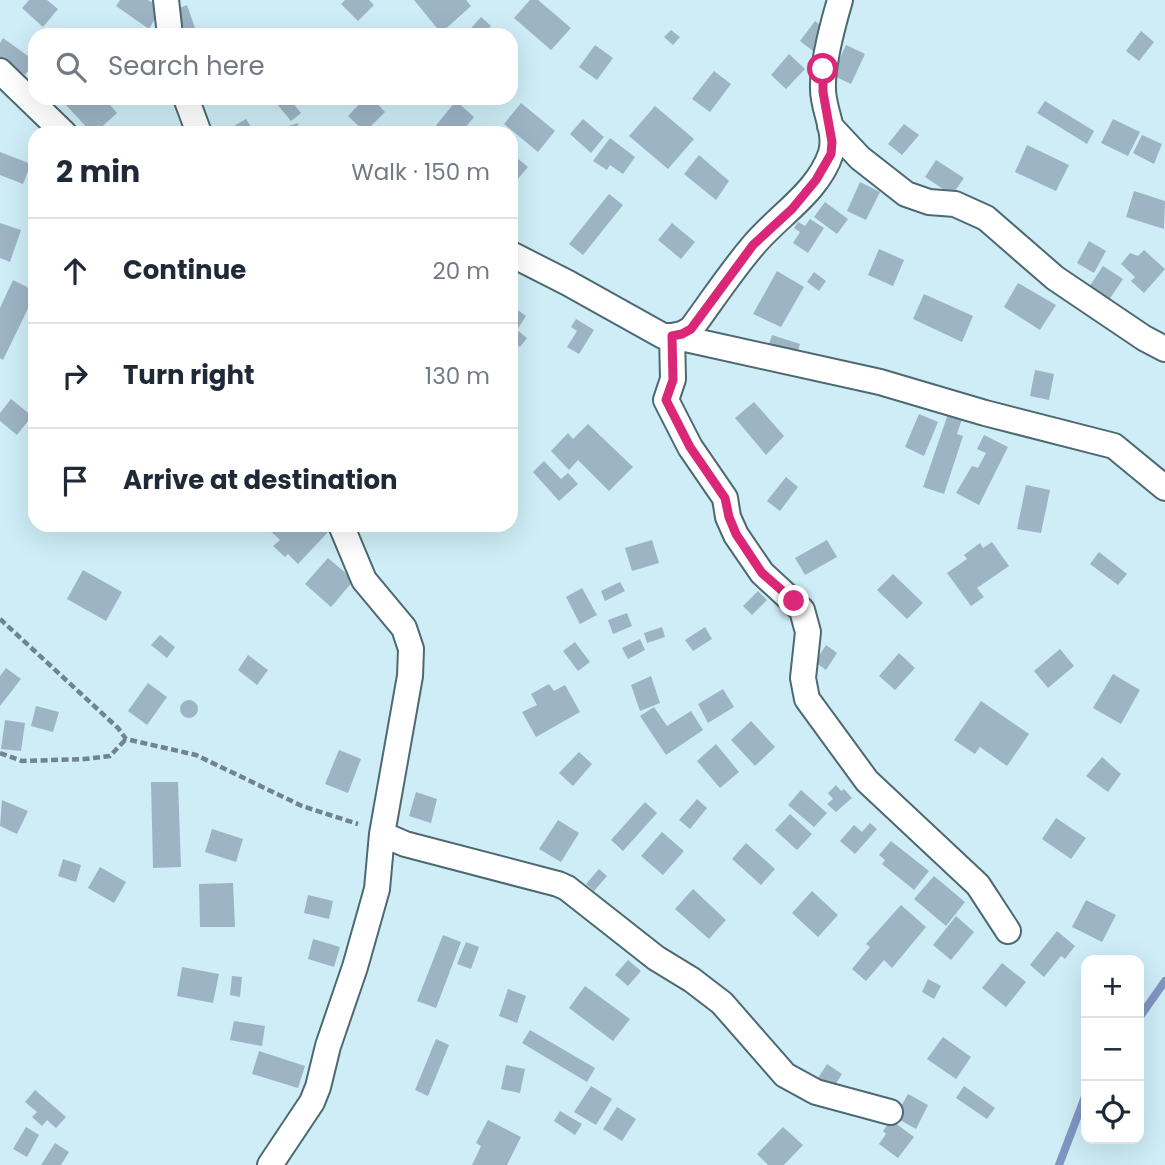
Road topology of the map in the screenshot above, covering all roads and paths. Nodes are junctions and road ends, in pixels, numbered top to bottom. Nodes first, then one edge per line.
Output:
1 (166, 0) edge
2 (840, 0) edge
3 (169, 28) edge
4 (0, 71) edge
5 (28, 98) edge
6 (35, 105) edge
7 (189, 105) edge
8 (57, 126) edge
9 (196, 126) edge
10 (830, 126) junction
11 (518, 258) edge
12 (672, 336) junction
13 (1165, 349) edge
14 (1165, 488) edge
15 (344, 532) edge
16 (0, 619) edge
17 (126, 739) junction
18 (0, 753) edge
19 (382, 834) junction
20 (1008, 931) dead end
21 (890, 1112) dead end
22 (270, 1165) edge

1 - 3 street
2 - 10 street
4 - 5 street
6 - 8 street
7 - 9 street
10 - 12 street
10 - 13 street
11 - 12 street
12 - 14 street
12 - 20 street
15 - 19 street
16 - 17 path
17 - 18 path
17 - 19 path
19 - 21 street
19 - 22 street

